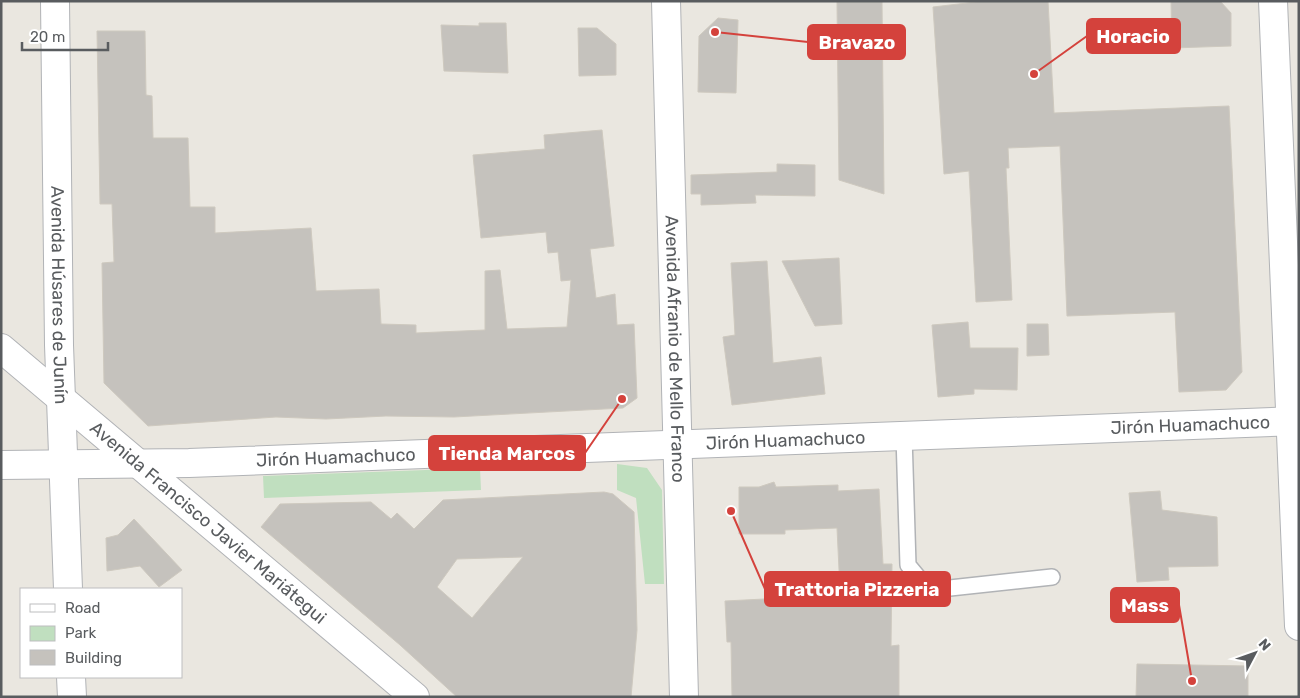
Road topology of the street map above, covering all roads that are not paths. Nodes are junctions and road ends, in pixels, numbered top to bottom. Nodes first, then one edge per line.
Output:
1 (55, 1) edge
2 (666, 1) edge
3 (1273, 1) edge
4 (1, 348) edge
5 (61, 400) junction
6 (1294, 421) edge
7 (904, 436) junction
8 (678, 445) junction
9 (63, 463) junction
10 (136, 463) junction
11 (1, 465) edge
12 (1052, 577) dead end
13 (68, 588) edge
14 (1299, 626) edge
15 (72, 678) edge
16 (72, 697) edge
17 (415, 697) edge
18 (684, 697) edge

1 - 5 street, Avenida Húsares de Junín
2 - 8 street, Avenida Afranio de Mello Franco
3 - 6 street
4 - 5 street, Avenida Francisco Javier Mariátegui
5 - 9 street, Avenida Húsares de Junín
5 - 10 street, Avenida Francisco Javier Mariátegui
6 - 7 street, Jirón Huamachuco
6 - 14 street
7 - 8 street, Jirón Huamachuco
7 - 12 lane
8 - 10 street, Jirón Huamachuco
8 - 18 street, Avenida Afranio de Mello Franco
9 - 10 street, Jirón Huamachuco
9 - 11 street, Jirón Huamachuco
9 - 13 street, Avenida Húsares de Junín
10 - 17 street, Avenida Francisco Javier Mariátegui
15 - 16 street

